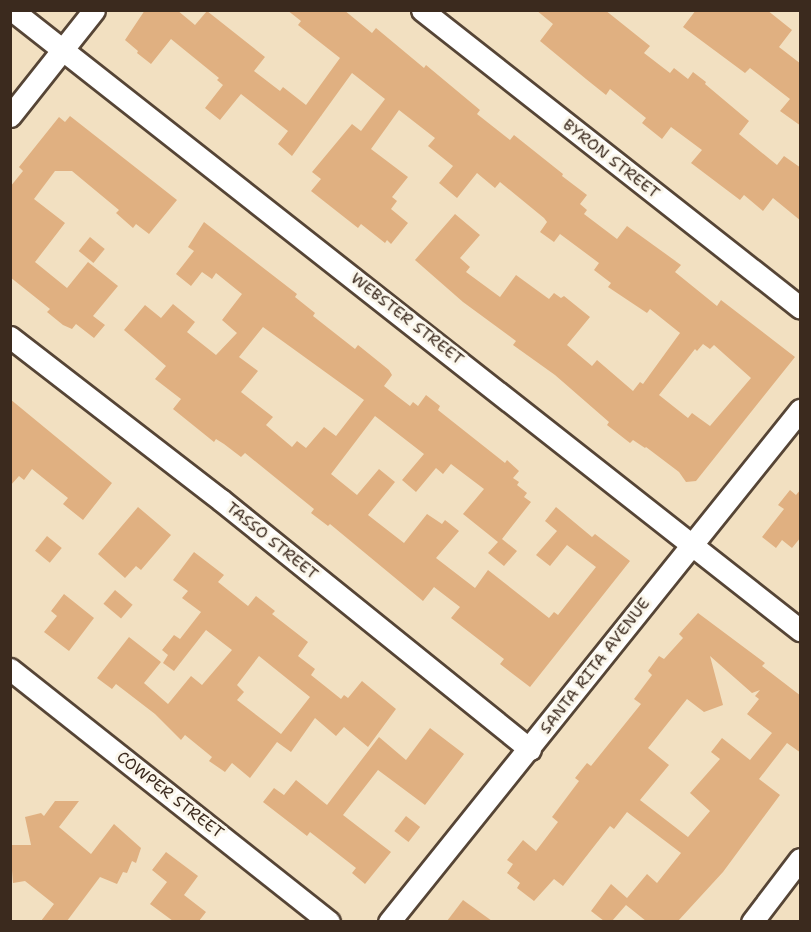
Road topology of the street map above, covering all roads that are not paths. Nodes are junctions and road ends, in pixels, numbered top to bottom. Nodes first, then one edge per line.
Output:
1 (12, 10) edge
2 (94, 10) edge
3 (422, 10) edge
4 (62, 51) junction
5 (10, 116) edge
6 (801, 307) edge
7 (10, 337) edge
8 (801, 410) edge
9 (691, 544) junction
10 (801, 630) edge
11 (10, 669) edge
12 (530, 749) junction
13 (801, 859) edge
14 (329, 921) edge
15 (389, 921) edge
16 (752, 921) edge

1 - 4 street, WEBSTER STREET
2 - 4 street
3 - 6 street, BYRON STREET
4 - 5 street
4 - 9 street, WEBSTER STREET
7 - 12 street, TASSO STREET
8 - 9 street, SANTA RITA AVENUE
9 - 10 street, WEBSTER STREET
9 - 12 street, SANTA RITA AVENUE
11 - 14 street, COWPER STREET
12 - 15 street, SANTA RITA AVENUE
13 - 16 street

